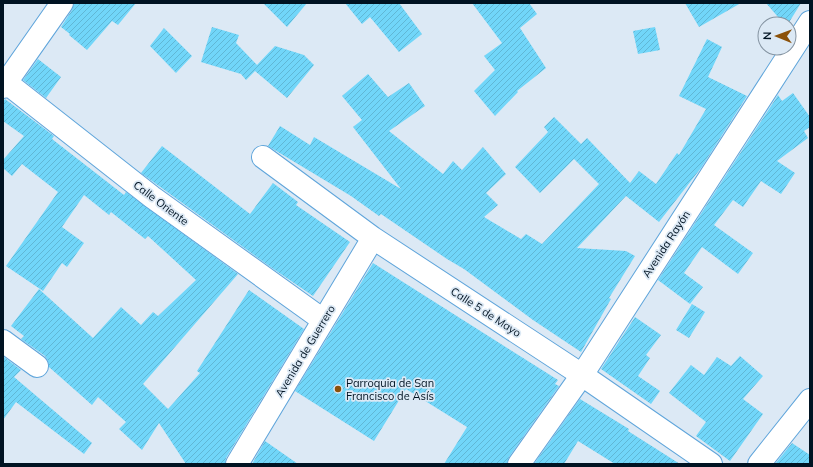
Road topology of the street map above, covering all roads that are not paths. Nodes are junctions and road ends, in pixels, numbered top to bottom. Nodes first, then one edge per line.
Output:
1 (62, 3) edge
2 (808, 24) edge
3 (4, 83) edge
4 (263, 157) dead end
5 (373, 238) junction
6 (323, 320) junction
7 (3, 341) edge
8 (37, 366) dead end
9 (582, 374) junction
10 (810, 400) edge
11 (237, 464) edge
12 (519, 464) edge
13 (711, 464) edge
14 (759, 464) edge

1 - 3 street
2 - 9 street, Avenida Rayón
3 - 6 street, Calle Oriente
4 - 5 street, Calle 5 de Mayo
5 - 6 street, Avenida de Guerrero
5 - 9 street, Calle 5 de Mayo
6 - 11 street, Avenida de Guerrero
7 - 8 street
9 - 12 street, Avenida Rayón
9 - 13 street, Calle 5 de Mayo
10 - 14 street

